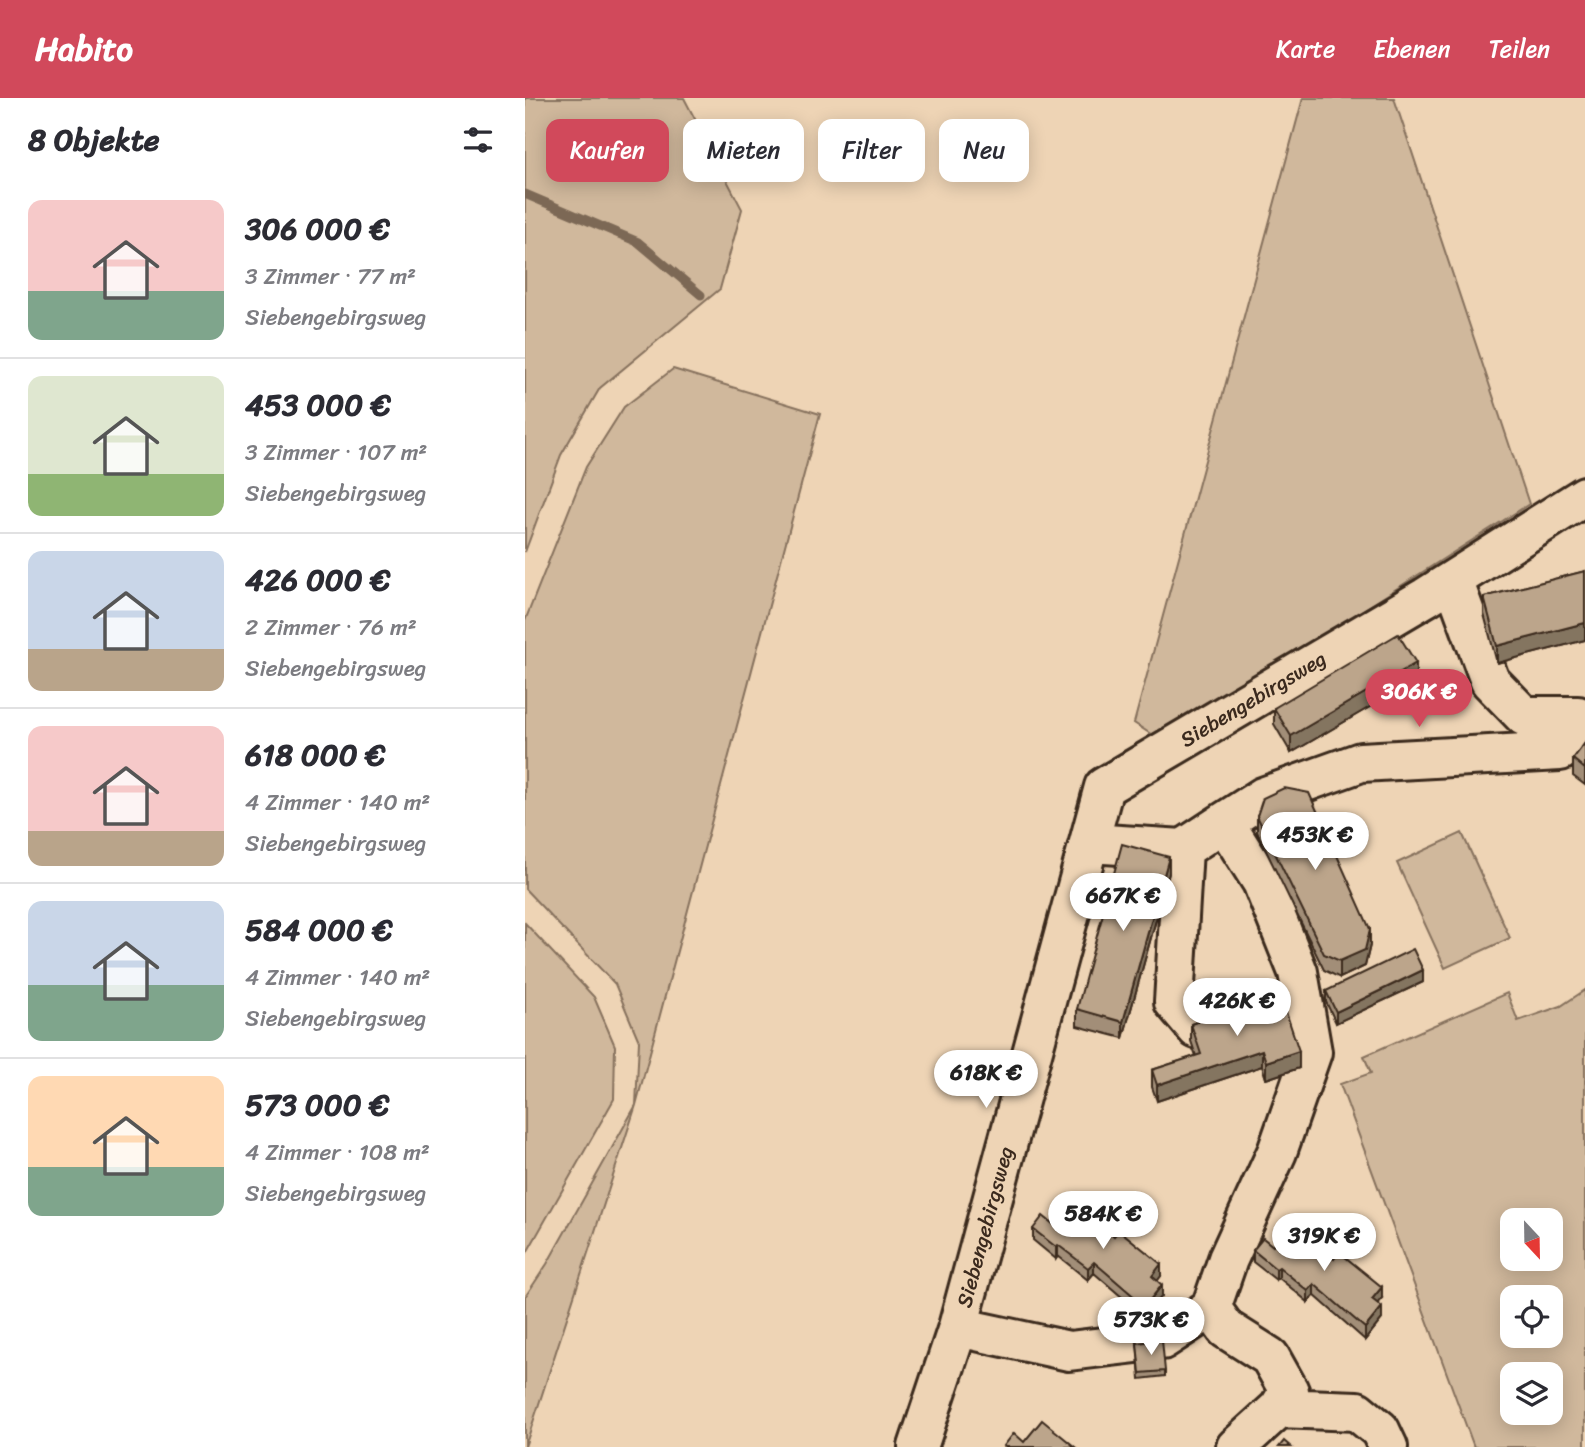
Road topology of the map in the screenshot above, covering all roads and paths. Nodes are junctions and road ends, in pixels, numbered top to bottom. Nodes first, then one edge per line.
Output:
1 (1585, 496) edge
2 (1453, 580) junction
3 (1224, 822) junction
4 (1089, 843) junction
5 (1184, 849) junction
6 (1302, 992) junction
7 (1211, 1308) junction
8 (958, 1327) junction
9 (1279, 1408) junction
10 (918, 1447) edge
11 (1235, 1447) edge
12 (1388, 1447) edge

1 - 2 street, Siebengebirgsweg
2 - 3 street
2 - 4 street, Siebengebirgsweg
3 - 5 street
3 - 6 street
4 - 5 street
4 - 8 street, Siebengebirgsweg
5 - 6 street
6 - 7 street
7 - 8 street, Siebengebirgsweg
7 - 9 street
8 - 10 street, Siebengebirgsweg
9 - 11 street
9 - 12 street

